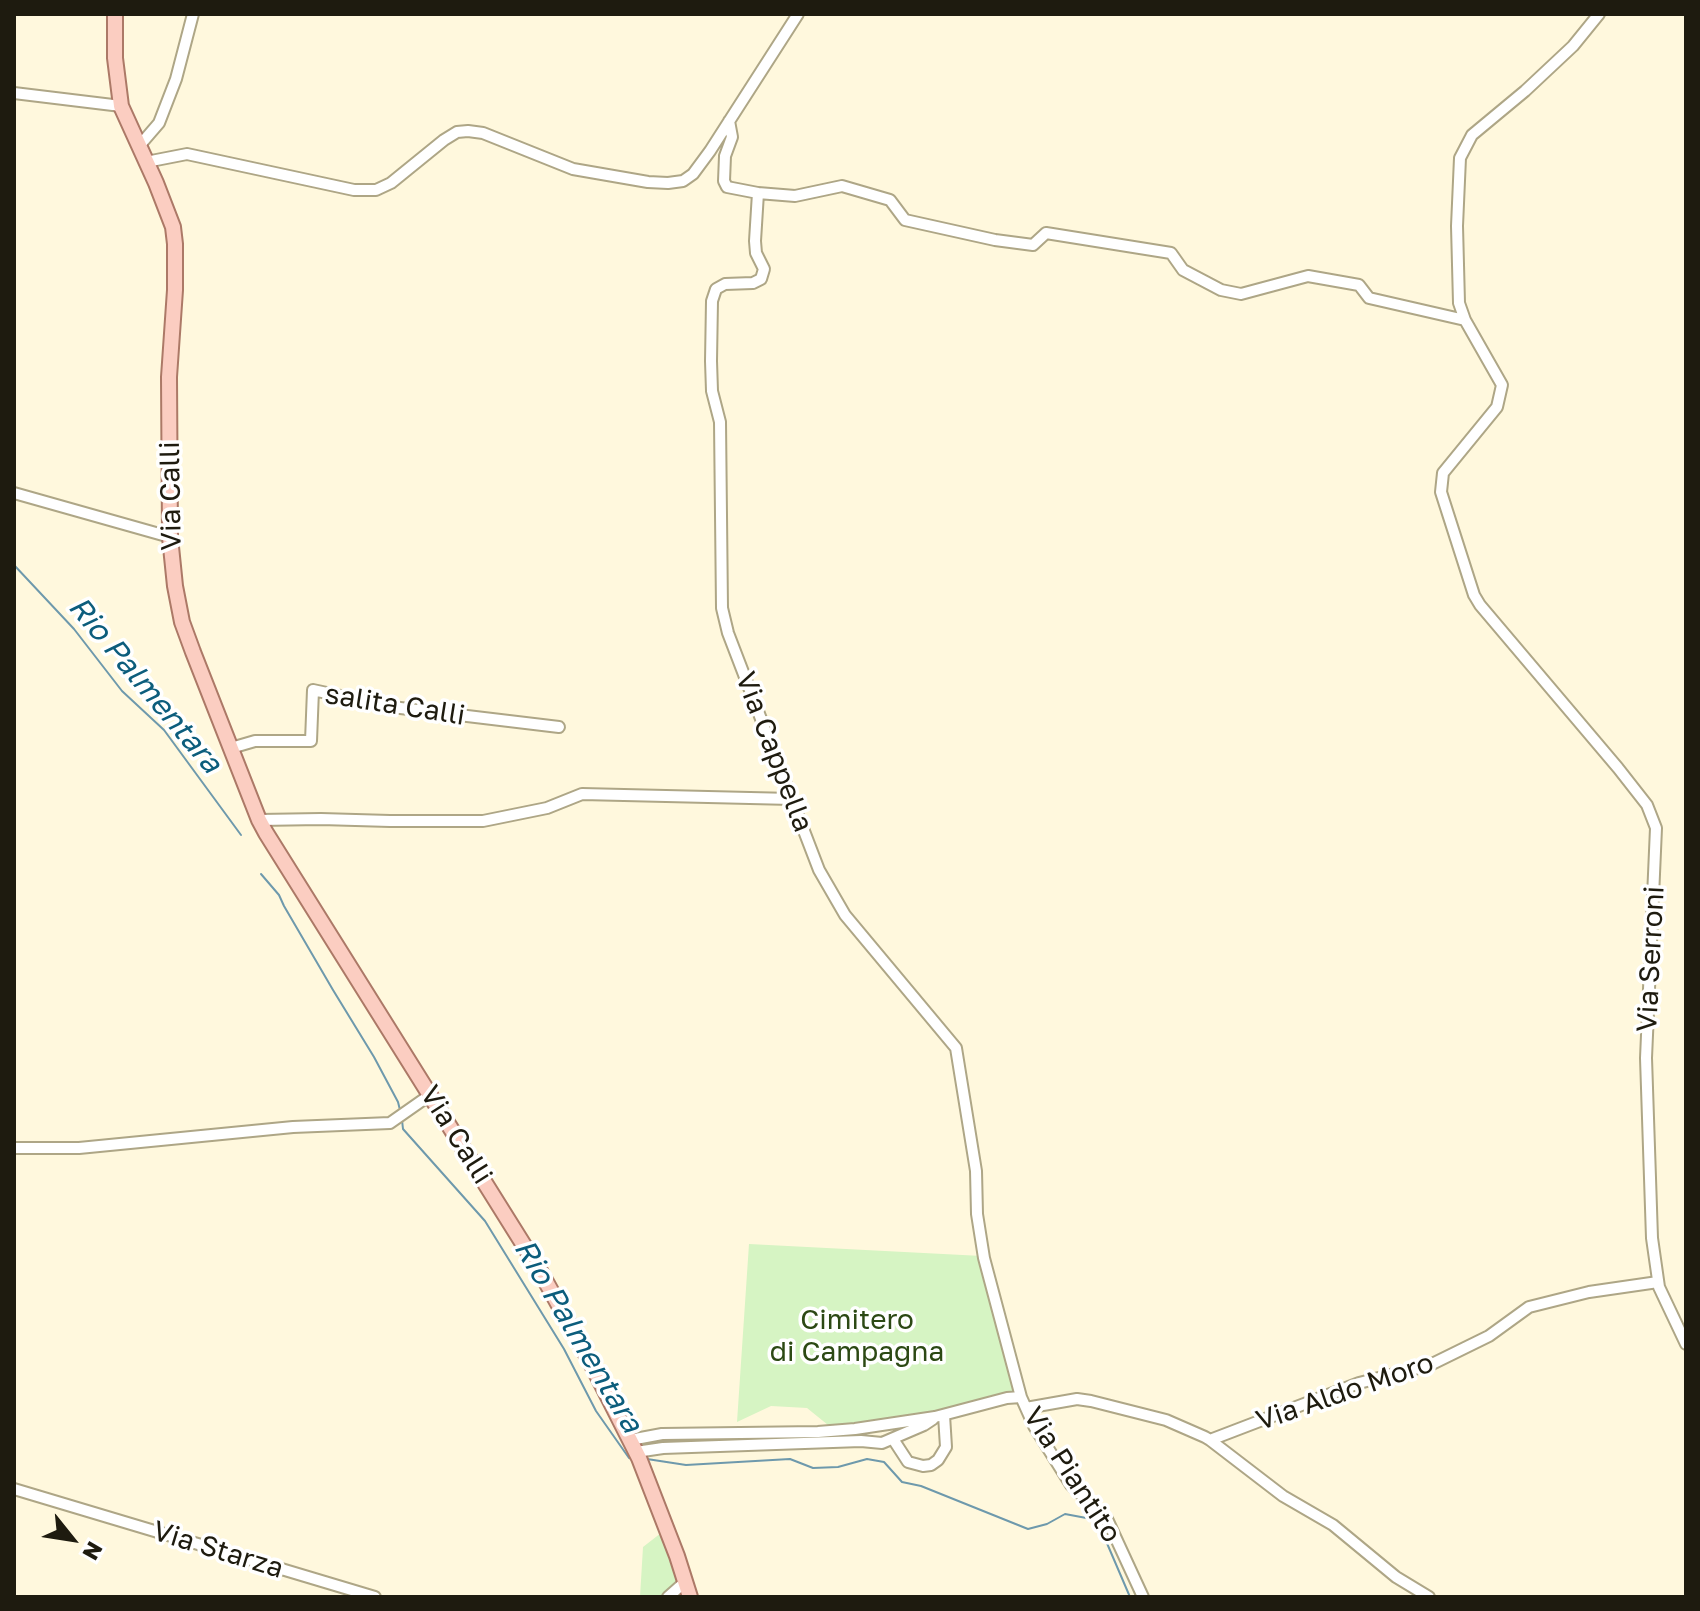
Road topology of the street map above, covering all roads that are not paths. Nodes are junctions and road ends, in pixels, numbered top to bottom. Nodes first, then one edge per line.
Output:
1 (115, 14) edge
2 (193, 14) edge
3 (798, 14) edge
4 (1599, 14) edge
5 (14, 93) edge
6 (121, 106) junction
7 (729, 121) junction
8 (140, 145) junction
9 (146, 162) junction
10 (758, 193) junction
11 (1465, 320) junction
12 (14, 493) edge
13 (170, 537) junction
14 (559, 727) dead end
15 (231, 748) junction
16 (792, 799) junction
17 (259, 820) junction
18 (430, 1095) junction
19 (14, 1148) edge
20 (1658, 1282) junction
21 (1686, 1344) edge
22 (1023, 1403) junction
23 (939, 1416) junction
24 (893, 1439) junction
25 (1210, 1440) junction
26 (635, 1450) junction
27 (14, 1489) edge
28 (685, 1582) junction
29 (375, 1597) edge
30 (668, 1597) edge
31 (690, 1597) edge
32 (1143, 1597) edge
33 (1429, 1597) edge

1 - 6 main road, Via Calli
2 - 8 street
3 - 7 street
4 - 11 street
5 - 6 street
6 - 8 main road, Via Calli
7 - 9 street
7 - 10 street
8 - 9 main road, Via Calli
9 - 13 main road, Via Calli
10 - 11 street
10 - 16 street, Via Cappella
11 - 20 street, Via Serroni
12 - 13 street
13 - 15 main road, Via Calli
14 - 15 street, salita Calli
15 - 17 main road, Via Calli
16 - 17 street
16 - 22 street, Via Cappella
17 - 18 main road, Via Calli
18 - 19 street
18 - 26 main road, Via Calli
20 - 21 street, Via Serroni
20 - 25 street, Via Aldo Moro
22 - 23 street
22 - 25 street
22 - 32 street, Via Piantito
23 - 24 street
23 - 24 street
23 - 26 street
24 - 26 street
25 - 33 street
26 - 28 main road, Via Calli
27 - 29 street, Via Starza
28 - 30 street
28 - 31 main road, Via Calli

